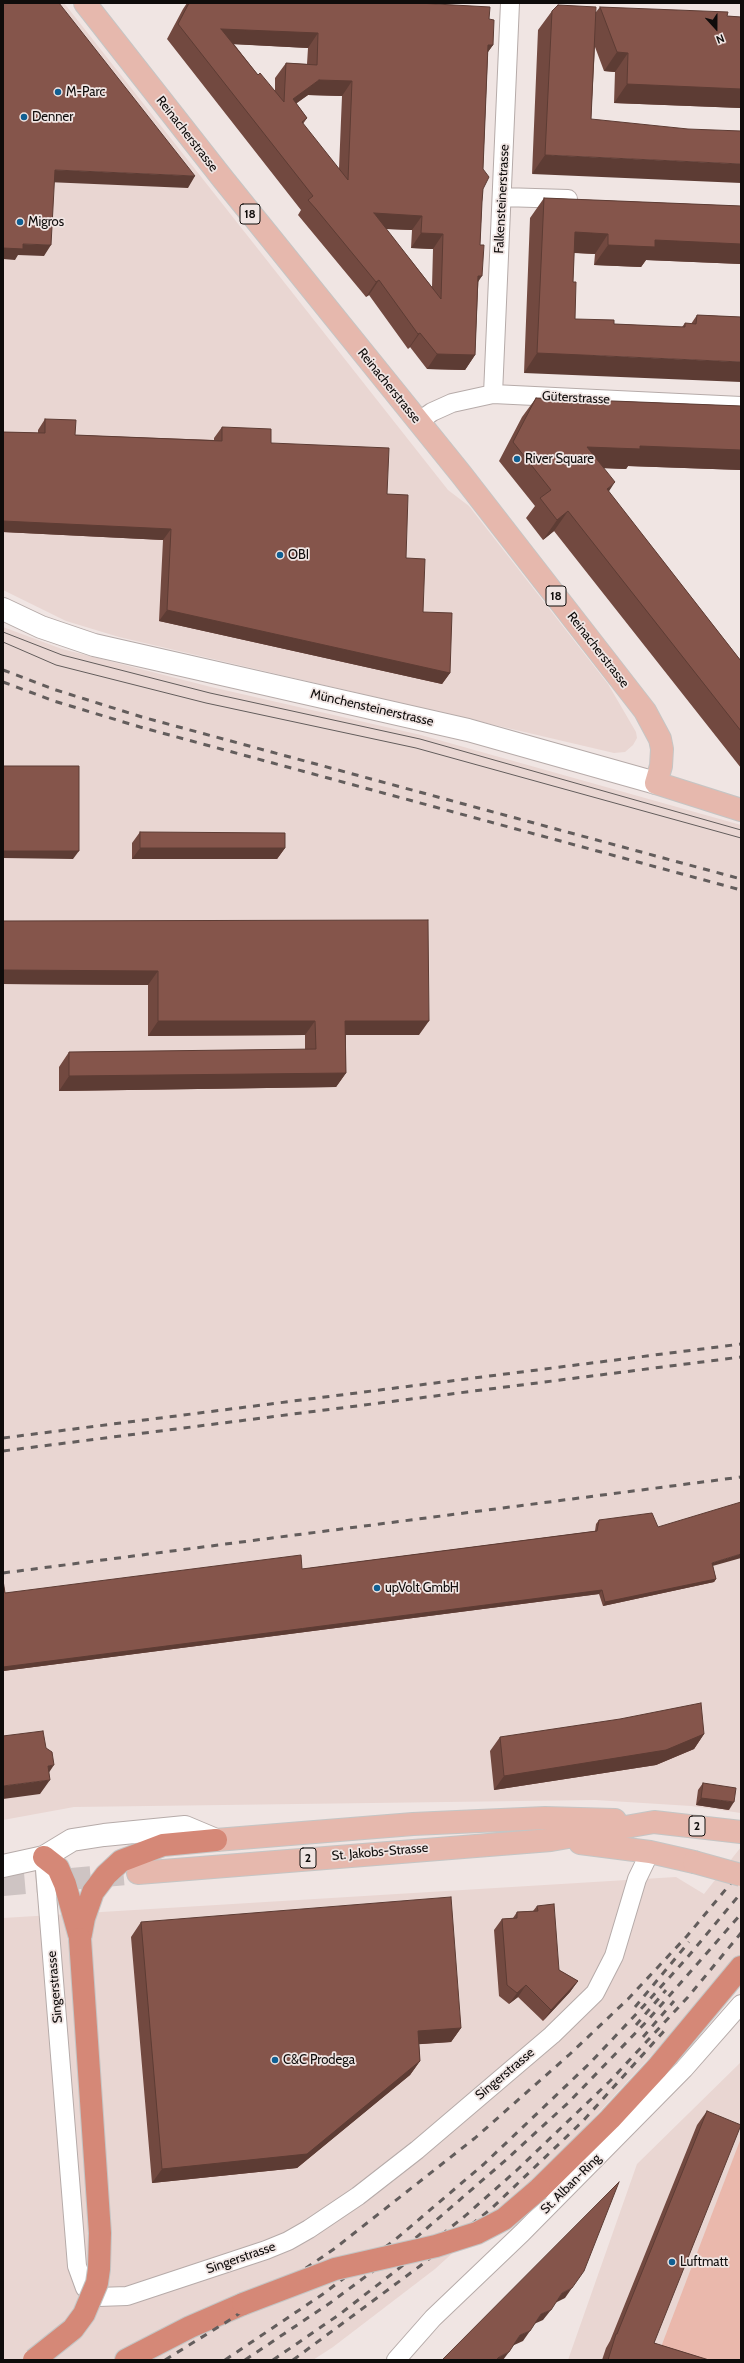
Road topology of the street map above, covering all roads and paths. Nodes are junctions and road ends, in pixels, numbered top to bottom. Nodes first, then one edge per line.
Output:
1 (85, 3) edge
2 (510, 3) edge
3 (502, 196) junction
4 (582, 200) edge
5 (493, 394) junction
6 (741, 406) edge
7 (418, 422) junction
8 (3, 609) edge
9 (656, 783) junction
10 (741, 810) edge
11 (654, 1822) junction
12 (740, 1832) edge
13 (216, 1840) junction
14 (551, 1840) junction
15 (650, 1852) junction
16 (44, 1857) junction
17 (3, 1866) edge
18 (138, 1873) tunnel mouth
19 (741, 1875) edge
20 (80, 1939) junction
21 (741, 1957) edge
22 (741, 1967) edge
23 (741, 1972) edge
24 (715, 1998) junction
25 (741, 2004) edge
26 (34, 2360) edge
27 (126, 2360) edge
28 (396, 2360) edge

1 - 7 main road, Reinacherstrasse / 18
2 - 3 street, Falkensteinerstrasse
3 - 4 street
3 - 5 street, Falkensteinerstrasse
5 - 6 street, Güterstrasse
5 - 7 street, Güterstrasse
7 - 9 main road, Reinacherstrasse / 18
8 - 9 main road, Münchensteinerstrasse
9 - 10 main road, Münchensteinerstrasse
11 - 12 main road, St. Jakobs-Strasse / 2
11 - 13 main road
11 - 14 main road, St. Jakobs-Strasse / 2
13 - 16 main road
13 - 20 highway
14 - 15 main road, St. Jakobs-Strasse / 2
14 - 18 main road, St. Jakobs-Strasse / 2
15 - 16 street, Singerstrasse
15 - 19 main road, St. Jakobs-Strasse / 2, bridge
16 - 17 main road
16 - 20 highway
20 - 26 highway, bridge
21 - 24 highway
22 - 24 highway
23 - 24 highway
24 - 27 highway, bridge
25 - 28 street, St. Alban-Ring

